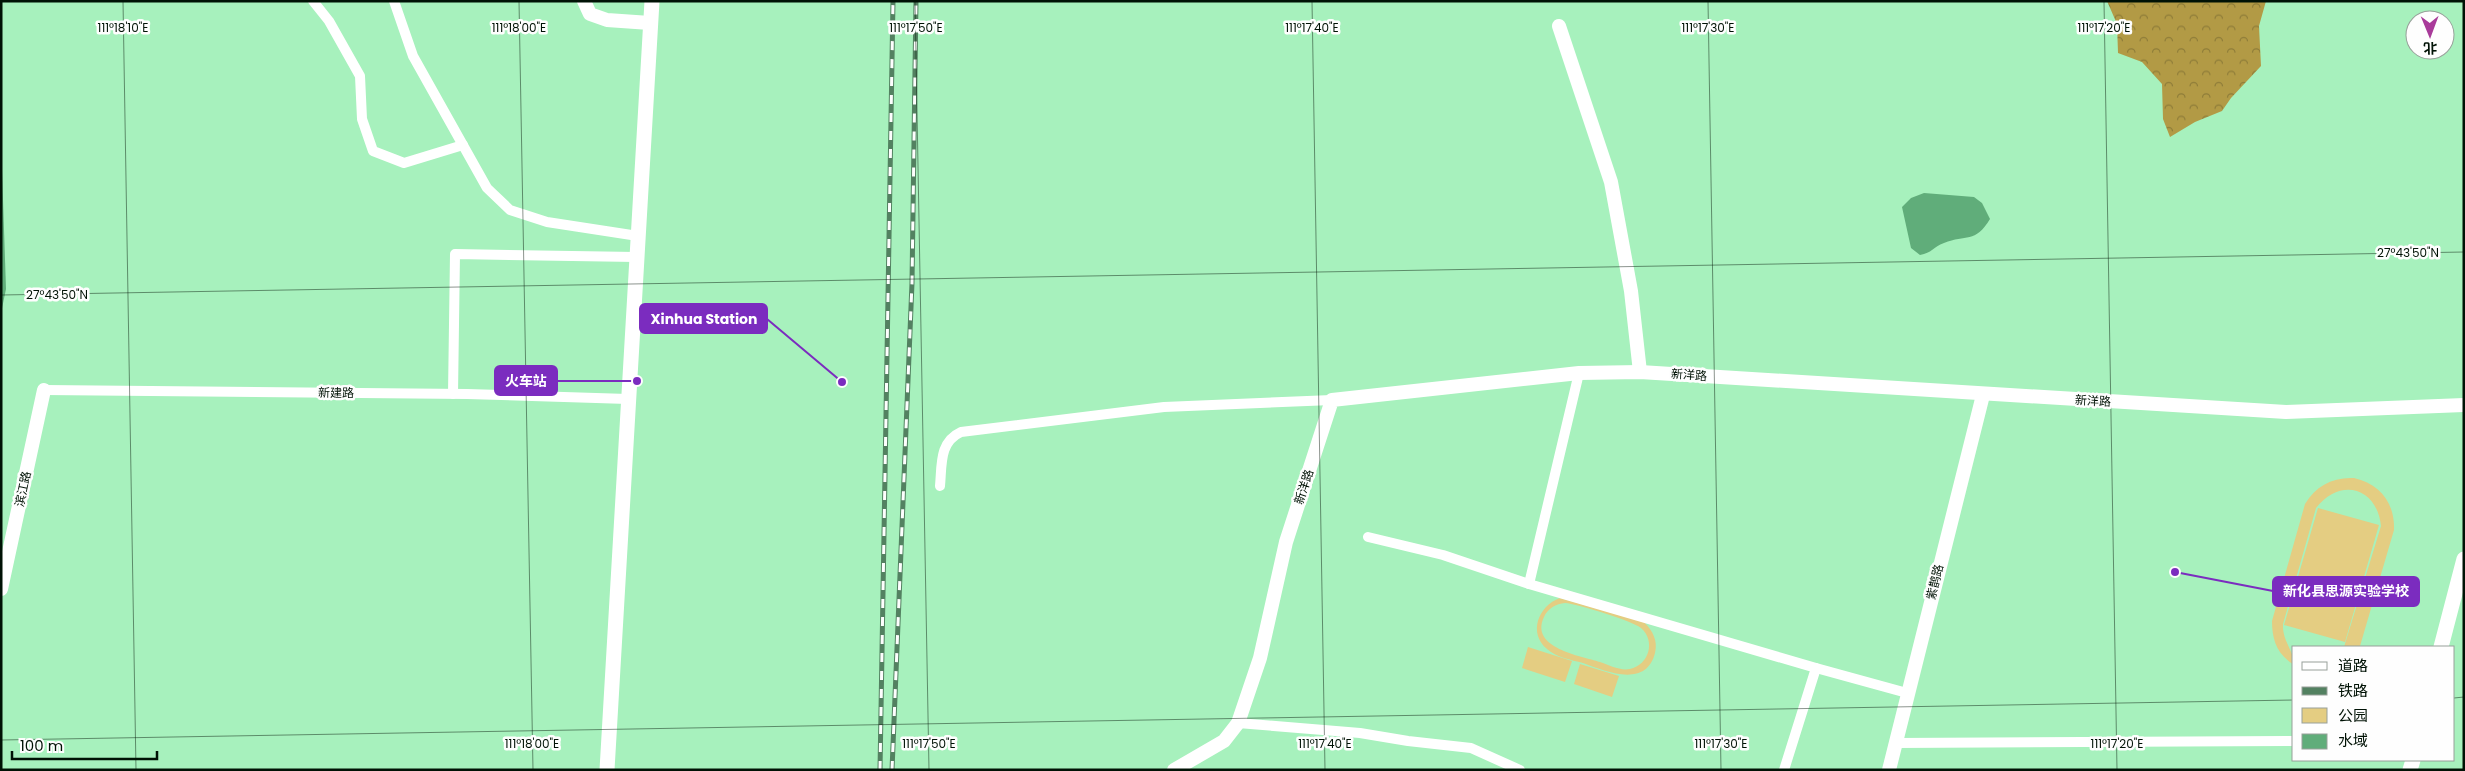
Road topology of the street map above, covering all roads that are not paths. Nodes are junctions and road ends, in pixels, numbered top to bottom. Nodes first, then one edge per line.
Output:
1 (313, 1) edge
2 (394, 1) edge
3 (584, 1) edge
4 (652, 1) edge
5 (650, 23) junction
6 (1559, 26) dead end
7 (463, 145) junction
8 (638, 236) junction
9 (636, 257) junction
10 (1640, 372) junction
11 (1579, 373) junction
12 (44, 390) joint
13 (453, 394) junction
14 (1983, 395) junction
15 (628, 399) junction
16 (1332, 400) junction
17 (2464, 405) edge
18 (940, 486) dead end
19 (1368, 537) dead end
20 (2464, 559) edge
21 (1529, 584) junction
22 (1, 589) edge
23 (2441, 646) edge
24 (1816, 668) junction
25 (1907, 693) junction
26 (1238, 724) junction
27 (2292, 741) edge
28 (1895, 743) junction
29 (607, 770) edge
30 (1174, 770) edge
31 (1520, 770) edge
32 (1784, 770) edge
33 (1889, 770) edge

1 - 7 street
2 - 7 street
3 - 5 street
4 - 5 main road
5 - 8 main road
6 - 10 street
7 - 8 street
8 - 9 main road
9 - 13 street
9 - 15 main road
10 - 11 street, 新洋路
10 - 14 street, 新洋路
11 - 16 street, 新洋路
11 - 21 street
12 - 13 street, 新建路
12 - 22 street, 滨江路
13 - 15 street, 新建路
14 - 17 street, 新洋路
14 - 25 street, 紫鹊路
15 - 29 main road
16 - 18 street
16 - 26 street, 新洋路
19 - 21 street
20 - 23 main road
21 - 24 street
24 - 25 street
24 - 32 street
25 - 28 street, 紫鹊路
26 - 30 street, 新洋路
26 - 31 street
27 - 28 street
28 - 33 street, 紫鹊路

